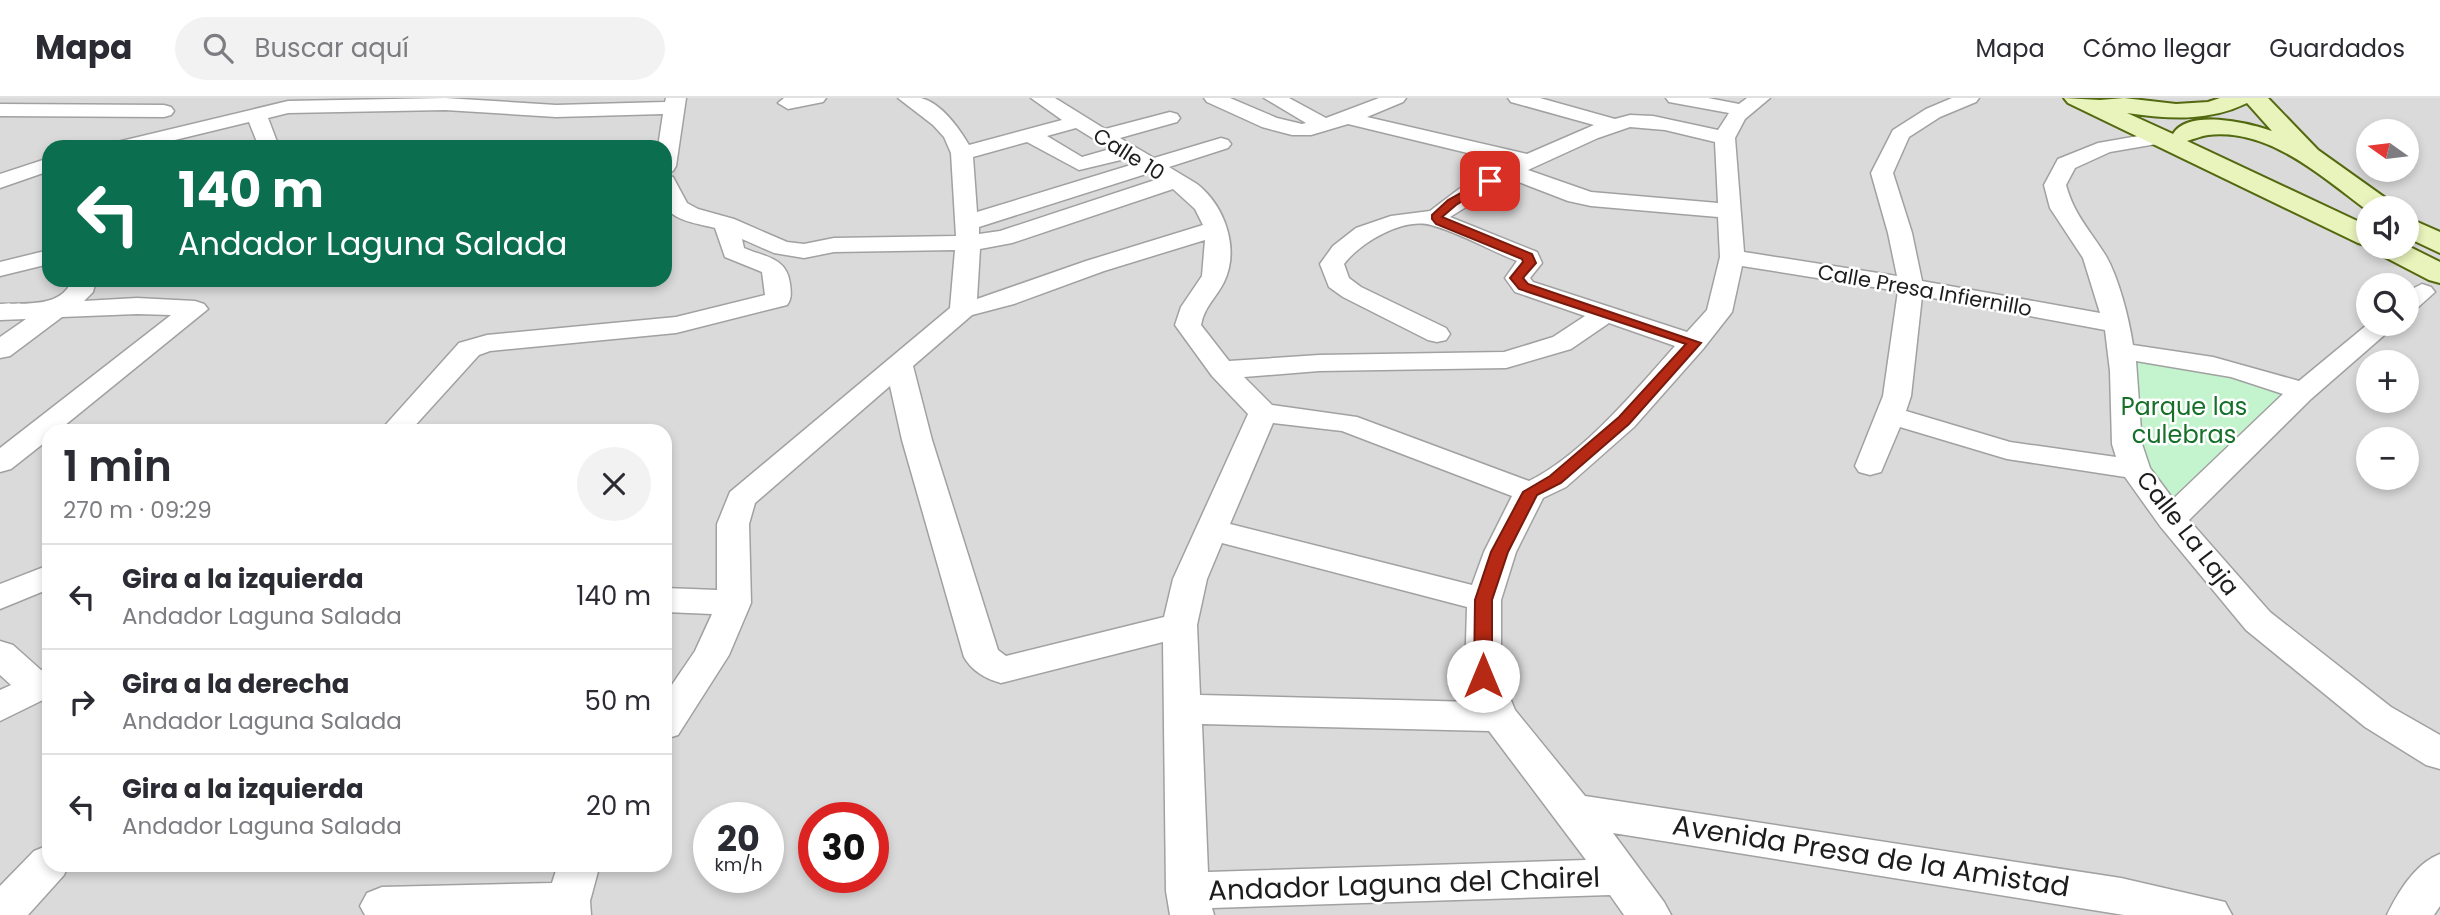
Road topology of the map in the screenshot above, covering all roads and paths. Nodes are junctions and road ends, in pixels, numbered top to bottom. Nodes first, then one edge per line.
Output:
1 (182, 98) edge
2 (816, 98) edge
3 (908, 98) edge
4 (1041, 98) edge
5 (1214, 98) edge
6 (1274, 98) edge
7 (1396, 98) edge
8 (1518, 98) edge
9 (1676, 98) edge
10 (1969, 98) edge
11 (2076, 98) edge
12 (2239, 98) edge
13 (2255, 98) edge
14 (449, 101) edge
15 (674, 103) edge
16 (788, 103) dead end
17 (1751, 104) edge
18 (0, 110) edge
19 (164, 111) junction
20 (256, 113) junction
21 (1170, 118) dead end
22 (1333, 121) junction
23 (1077, 122) junction
24 (1612, 124) junction
25 (1030, 135) junction
26 (1101, 136) junction
27 (1724, 138) junction
28 (129, 140) edge
29 (148, 140) edge
30 (266, 140) edge
31 (669, 140) edge
32 (2169, 142) junction
33 (1221, 144) dead end
34 (1127, 151) junction
35 (962, 153) junction
36 (2309, 155) junction
37 (1532, 162) junction
38 (1147, 165) junction
39 (42, 166) edge
40 (1509, 171) junction
41 (0, 181) edge
42 (1175, 181) junction
43 (672, 196) edge
44 (2365, 196) edge
45 (1730, 211) junction
46 (1436, 217) junction
47 (1213, 223) junction
48 (726, 224) junction
49 (2356, 231) edge
50 (2419, 232) edge
51 (967, 233) junction
52 (2440, 244) edge
53 (1732, 257) junction
54 (42, 259) edge
55 (2397, 259) edge
56 (0, 269) edge
57 (1911, 286) junction
58 (82, 287) edge
59 (2423, 290) edge
60 (61, 307) junction
61 (963, 310) junction
62 (0, 312) edge
63 (1607, 313) junction
64 (1437, 334) dead end
65 (2370, 336) edge
66 (2119, 338) junction
67 (1695, 343) junction
68 (0, 350) edge
69 (898, 363) junction
70 (1222, 370) junction
71 (2302, 392) junction
72 (1263, 413) junction
73 (1889, 415) junction
74 (49, 424) edge
75 (399, 424) edge
76 (42, 430) edge
77 (0, 463) edge
78 (1870, 466) dead end
79 (2135, 468) junction
80 (1530, 492) junction
81 (2171, 519) junction
82 (1214, 530) junction
83 (42, 579) edge
84 (0, 597) edge
85 (672, 600) edge
86 (1484, 600) junction
87 (734, 603) junction
88 (1180, 625) junction
89 (0, 654) edge
90 (42, 683) edge
91 (42, 685) edge
92 (0, 707) edge
93 (1181, 709) junction
94 (672, 714) edge
95 (1499, 718) junction
96 (2440, 754) edge
97 (1573, 810) junction
98 (42, 870) edge
99 (2440, 872) edge
100 (1621, 877) junction
101 (572, 893) edge
102 (1189, 903) edge
103 (2131, 905) edge
104 (382, 906) dead end
105 (0, 915) edge
106 (1649, 915) edge
107 (2210, 915) edge
108 (2409, 915) edge

1 - 19 street
2 - 16 street
3 - 35 street
4 - 23 street, Calle 10
5 - 22 street
6 - 22 street
7 - 22 street
8 - 24 street
9 - 17 street
10 - 57 street
11 - 12 main road
11 - 32 main road
13 - 36 main road
14 - 15 street
14 - 20 street
15 - 31 street
17 - 27 street
18 - 19 street
19 - 28 street
20 - 29 street
20 - 30 street
21 - 26 street
22 - 37 street
23 - 25 street
23 - 26 street, Calle 10
24 - 27 street
24 - 37 street
25 - 34 street
25 - 35 street
26 - 34 street, Calle 10
27 - 45 street
32 - 36 main road
32 - 49 main road
32 - 66 street, Calle La Laja
33 - 38 street
34 - 38 street, Calle 10
35 - 51 street
36 - 44 main road
37 - 40 street
38 - 42 street, Calle 10
38 - 51 street
39 - 41 street
40 - 45 street
40 - 46 street
42 - 47 street, Calle 10
42 - 51 street
43 - 48 street
45 - 53 street
46 - 63 street
46 - 64 street
47 - 61 street
47 - 70 street
48 - 51 street
48 - 75 street
50 - 52 main road
51 - 61 street
53 - 57 street, Calle Presa Infiernillo
53 - 67 street
54 - 56 street
55 - 59 main road
57 - 66 street, Calle Presa Infiernillo
57 - 73 street
58 - 60 street
60 - 62 street
60 - 68 street
60 - 74 street
61 - 69 street
63 - 67 street
63 - 70 street
65 - 71 street
66 - 71 street, Calle Presa Infiernillo
66 - 79 street, Calle La Laja
67 - 80 street
69 - 87 street
69 - 88 street
70 - 72 street
71 - 81 street
72 - 80 street
72 - 82 street
73 - 78 street
73 - 79 street
76 - 77 street
79 - 81 street, Calle La Laja
80 - 86 street
81 - 96 street, Calle La Laja
82 - 86 street
82 - 88 street
83 - 84 street
85 - 87 street
86 - 95 street
87 - 94 street
88 - 93 street
89 - 90 street
91 - 92 street
93 - 95 street
93 - 102 street
95 - 97 street
97 - 100 street
97 - 103 street, Avenida Presa de la Amistad
98 - 105 street
99 - 108 street
100 - 102 street, Andador Laguna del Chairel
100 - 106 street
101 - 104 street
103 - 107 street, Avenida Presa de la Amistad

